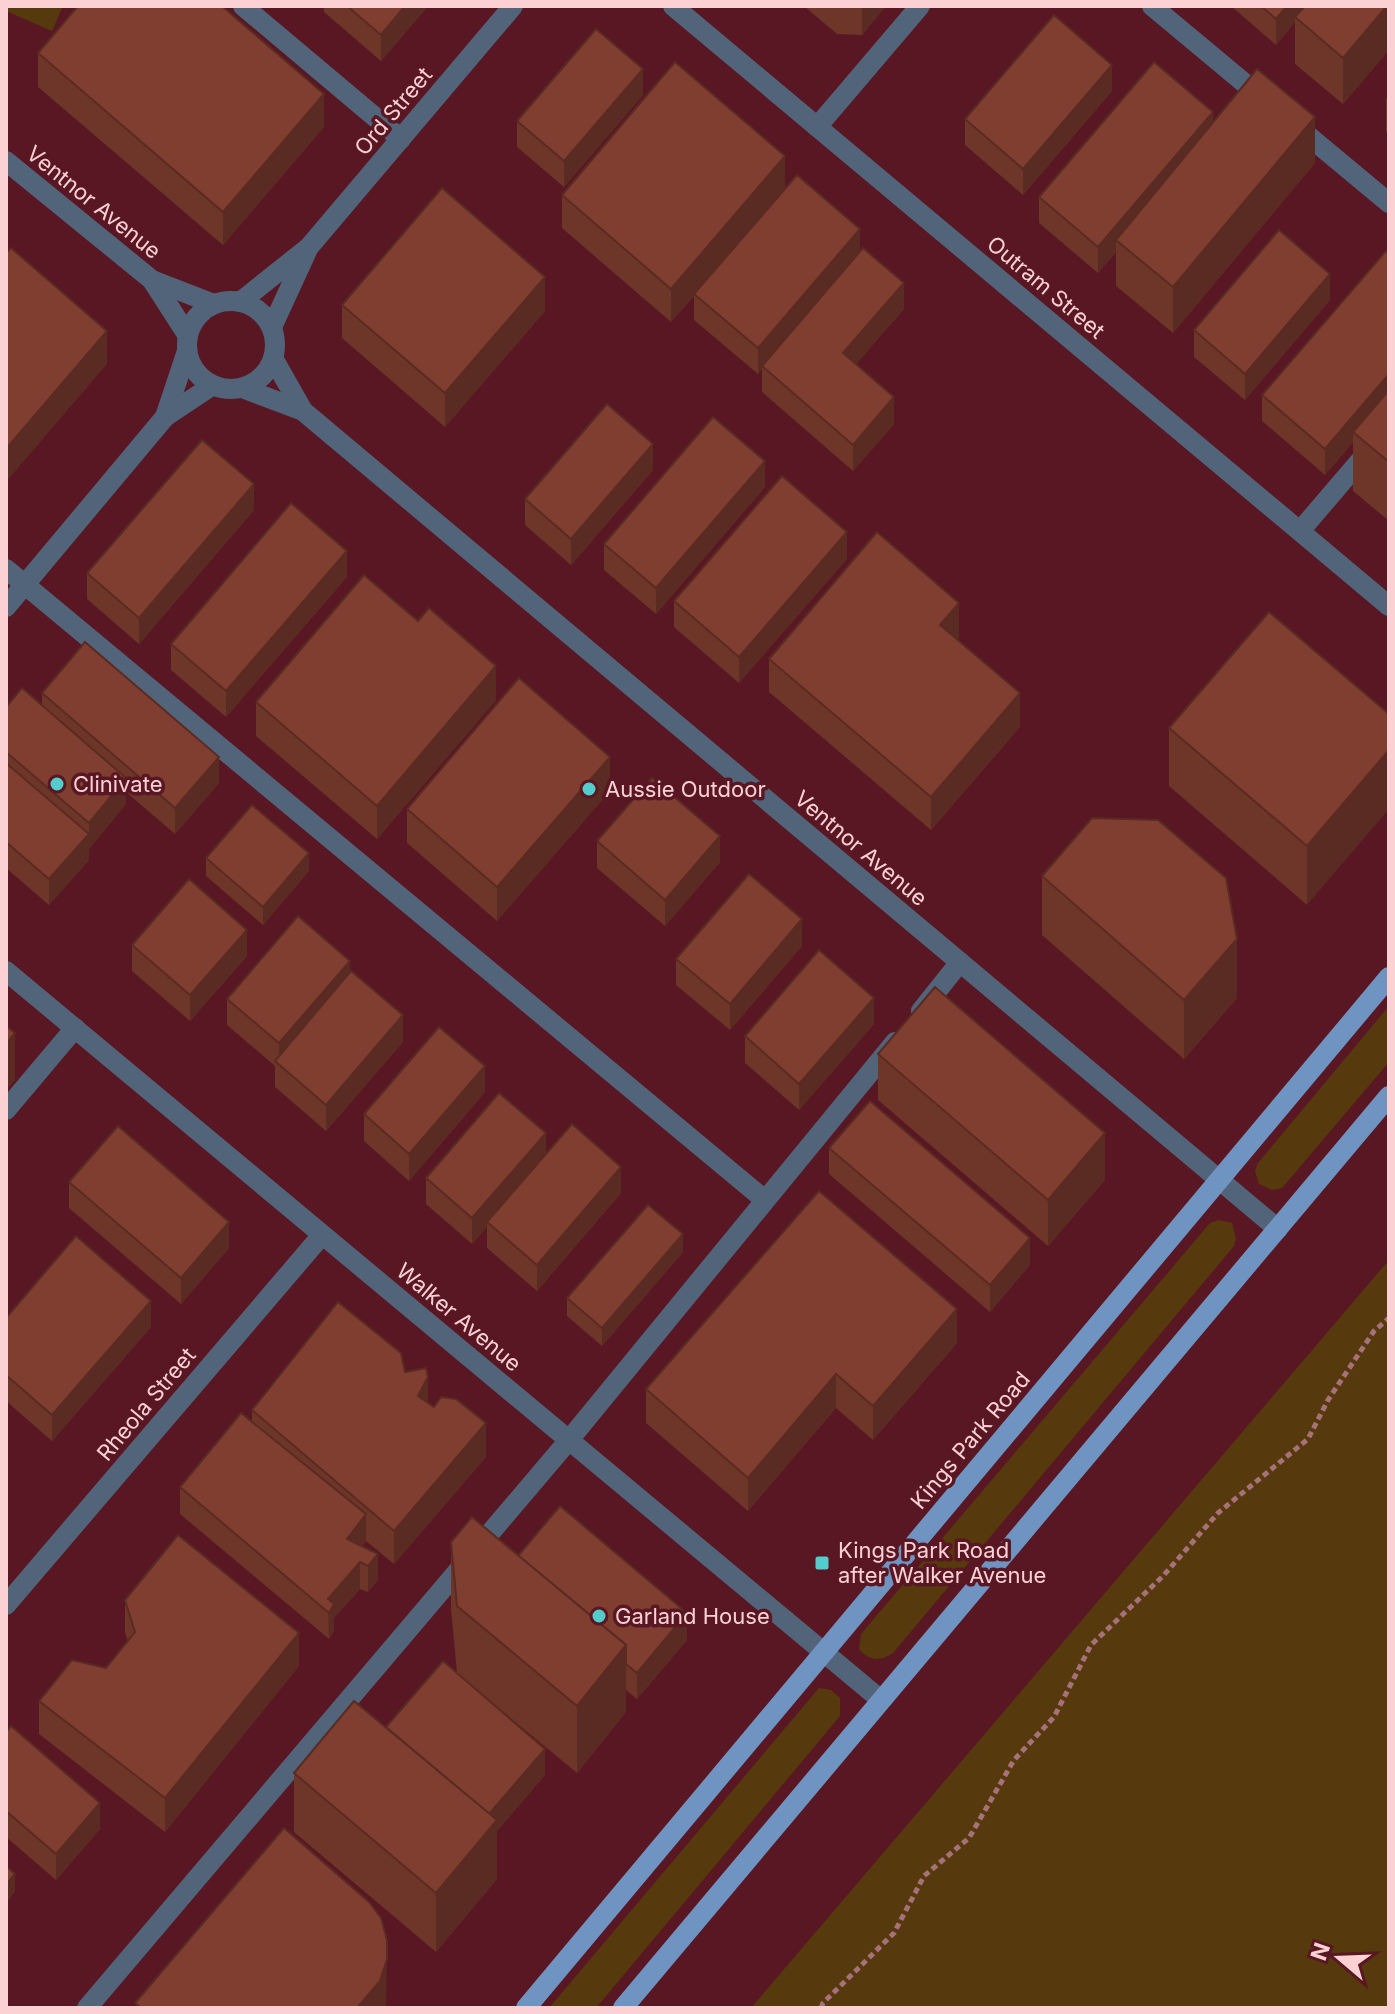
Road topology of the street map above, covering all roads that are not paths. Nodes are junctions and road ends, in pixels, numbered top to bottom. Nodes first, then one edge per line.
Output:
1 (243, 6) edge
2 (513, 6) edge
3 (673, 6) edge
4 (920, 6) edge
5 (1152, 6) edge
6 (817, 127) junction
7 (401, 139) junction
8 (6, 161) edge
9 (1389, 203) edge
10 (309, 247) junction
11 (152, 280) junction
12 (240, 302) junction
13 (214, 304) junction
14 (272, 327) junction
15 (187, 343) junction
16 (273, 358) junction
17 (213, 385) junction
18 (242, 388) junction
19 (303, 411) junction
20 (165, 417) junction
21 (1389, 427) edge
22 (1300, 531) junction
23 (6, 569) edge
24 (25, 585) junction
25 (1389, 606) edge
26 (6, 607) edge
27 (960, 962) junction
28 (6, 971) edge
29 (1389, 977) edge
30 (75, 1028) junction
31 (1389, 1096) edge
32 (6, 1110) edge
33 (1220, 1180) junction
34 (765, 1200) junction
35 (1278, 1229) junction
36 (322, 1235) junction
37 (569, 1440) junction
38 (6, 1605) edge
39 (824, 1651) junction
40 (881, 1700) junction
41 (87, 2008) edge
42 (526, 2008) edge
43 (623, 2008) edge

1 - 7 street
2 - 7 street, Ord Street
3 - 6 street, Outram Street
4 - 6 street
5 - 9 street
6 - 22 street, Outram Street
7 - 10 street, Ord Street
8 - 11 street, Ventnor Avenue
10 - 12 street, Ord Street
10 - 14 street, Ord Street
11 - 13 street, Ventnor Avenue
11 - 15 street, Ventnor Avenue
12 - 13 street
12 - 14 street
13 - 15 street
14 - 16 street
15 - 17 street
15 - 20 street
16 - 18 street
16 - 19 street, Ventnor Avenue
17 - 18 street
17 - 20 street
18 - 19 street, Ventnor Avenue
19 - 27 street, Ventnor Avenue
20 - 24 street
21 - 22 street
22 - 25 street, Outram Street
23 - 24 street
24 - 26 street
24 - 34 street
27 - 33 street, Ventnor Avenue
27 - 34 street
28 - 30 street, Walker Avenue
29 - 33 main road, Kings Park Road
30 - 32 street
30 - 36 street, Walker Avenue
31 - 35 main road
33 - 35 street, Ventnor Avenue
33 - 39 main road, Kings Park Road
34 - 37 street
35 - 40 main road
36 - 37 street, Walker Avenue
36 - 38 street, Rheola Street
37 - 39 street, Walker Avenue
37 - 41 street
39 - 40 street, Walker Avenue
39 - 42 main road, Kings Park Road
40 - 43 main road

